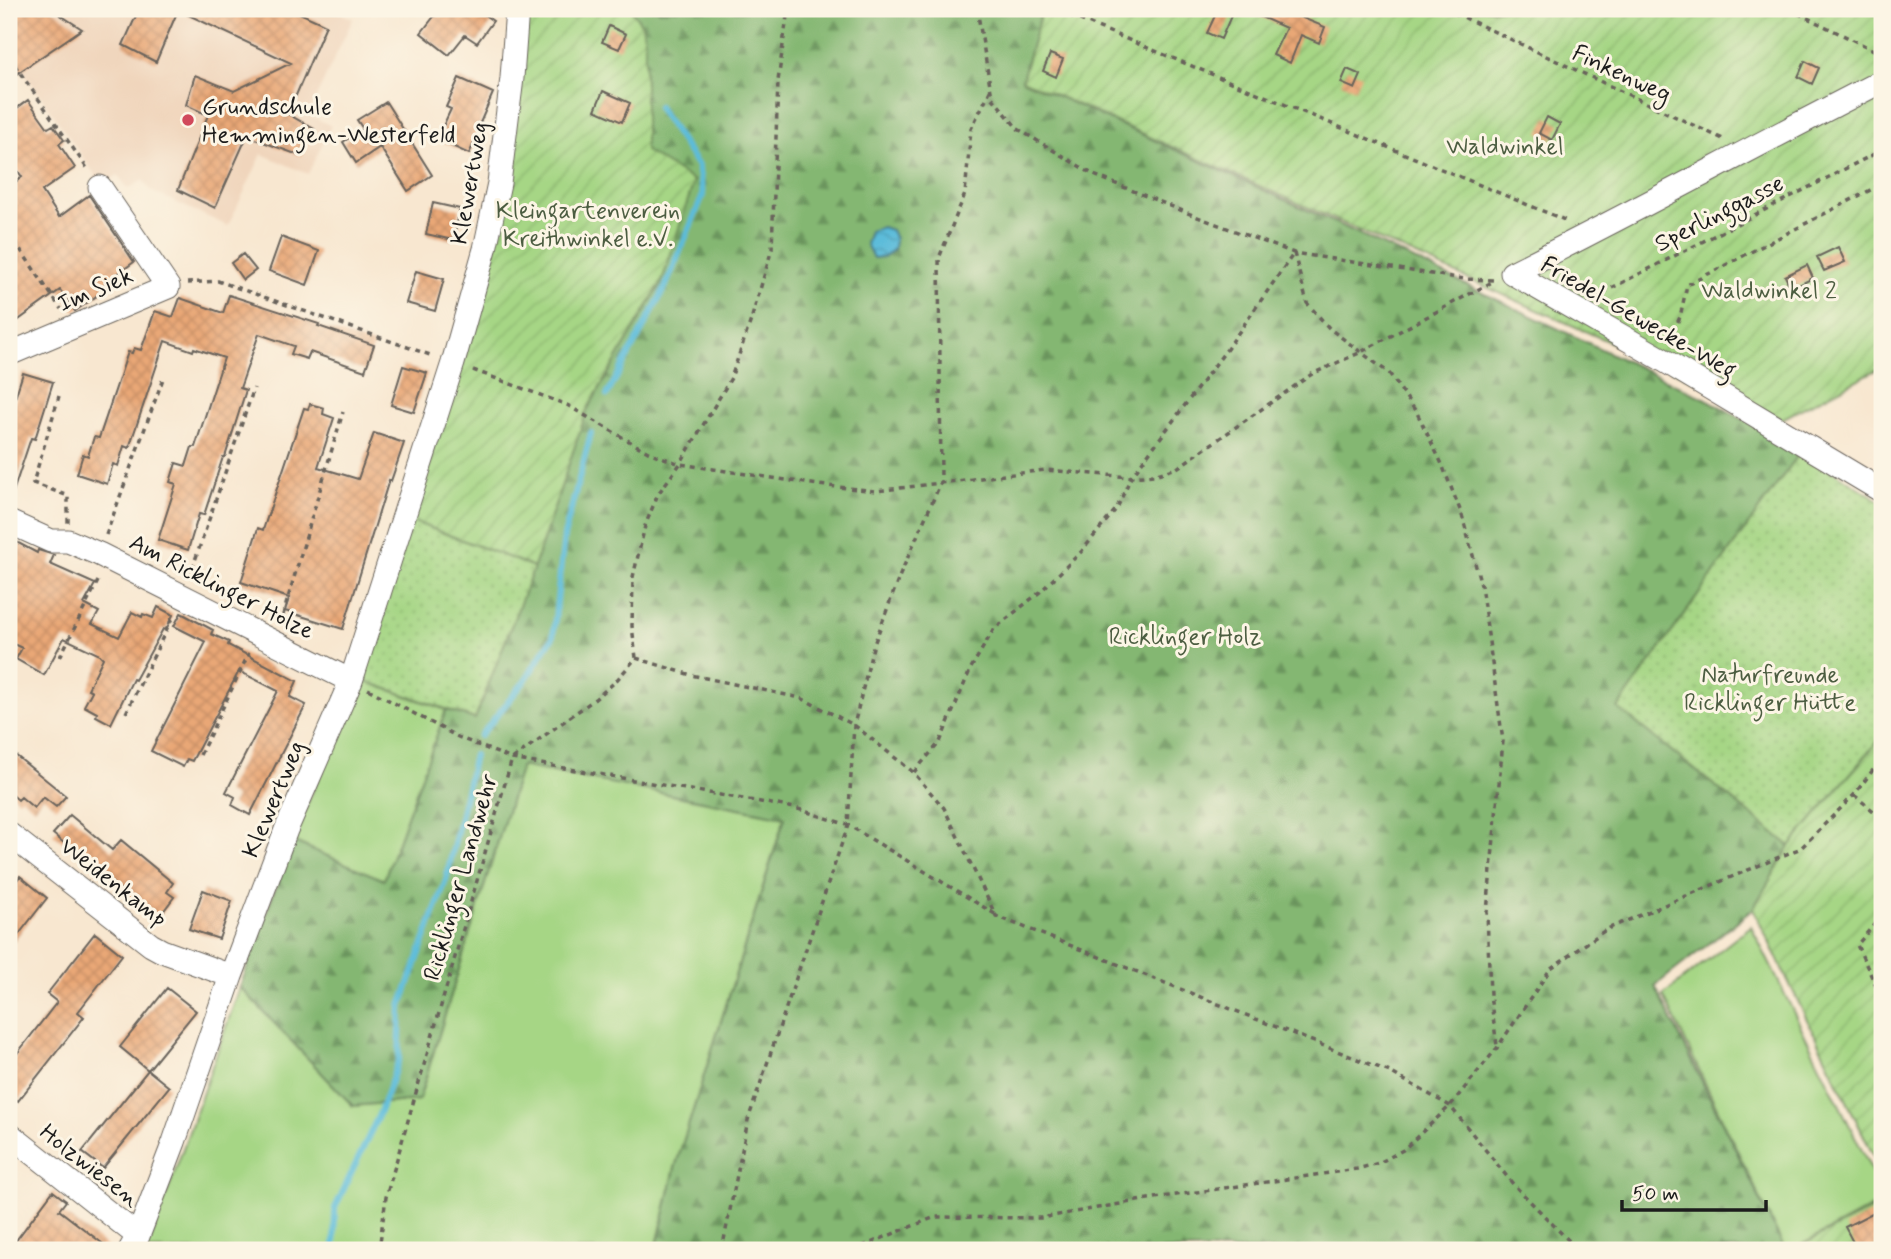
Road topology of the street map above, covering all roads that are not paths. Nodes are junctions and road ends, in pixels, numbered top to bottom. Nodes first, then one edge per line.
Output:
1 (517, 9) edge
2 (1882, 80) edge
3 (100, 187) road end
4 (9, 354) edge
5 (1882, 491) edge
6 (9, 522) edge
7 (351, 681) junction
8 (9, 834) edge
9 (231, 976) junction
10 (9, 1134) edge
11 (134, 1243) edge

1 - 7 street, Klewertweg
2 - 5 street, Friedel-Gewecke-Weg
3 - 4 street, Im Siek
6 - 7 street, Am Ricklinger Holze
7 - 9 street, Klewertweg
8 - 9 street, Weidenkamp
9 - 11 street, Klewertweg
10 - 11 street, Holzwiesen

